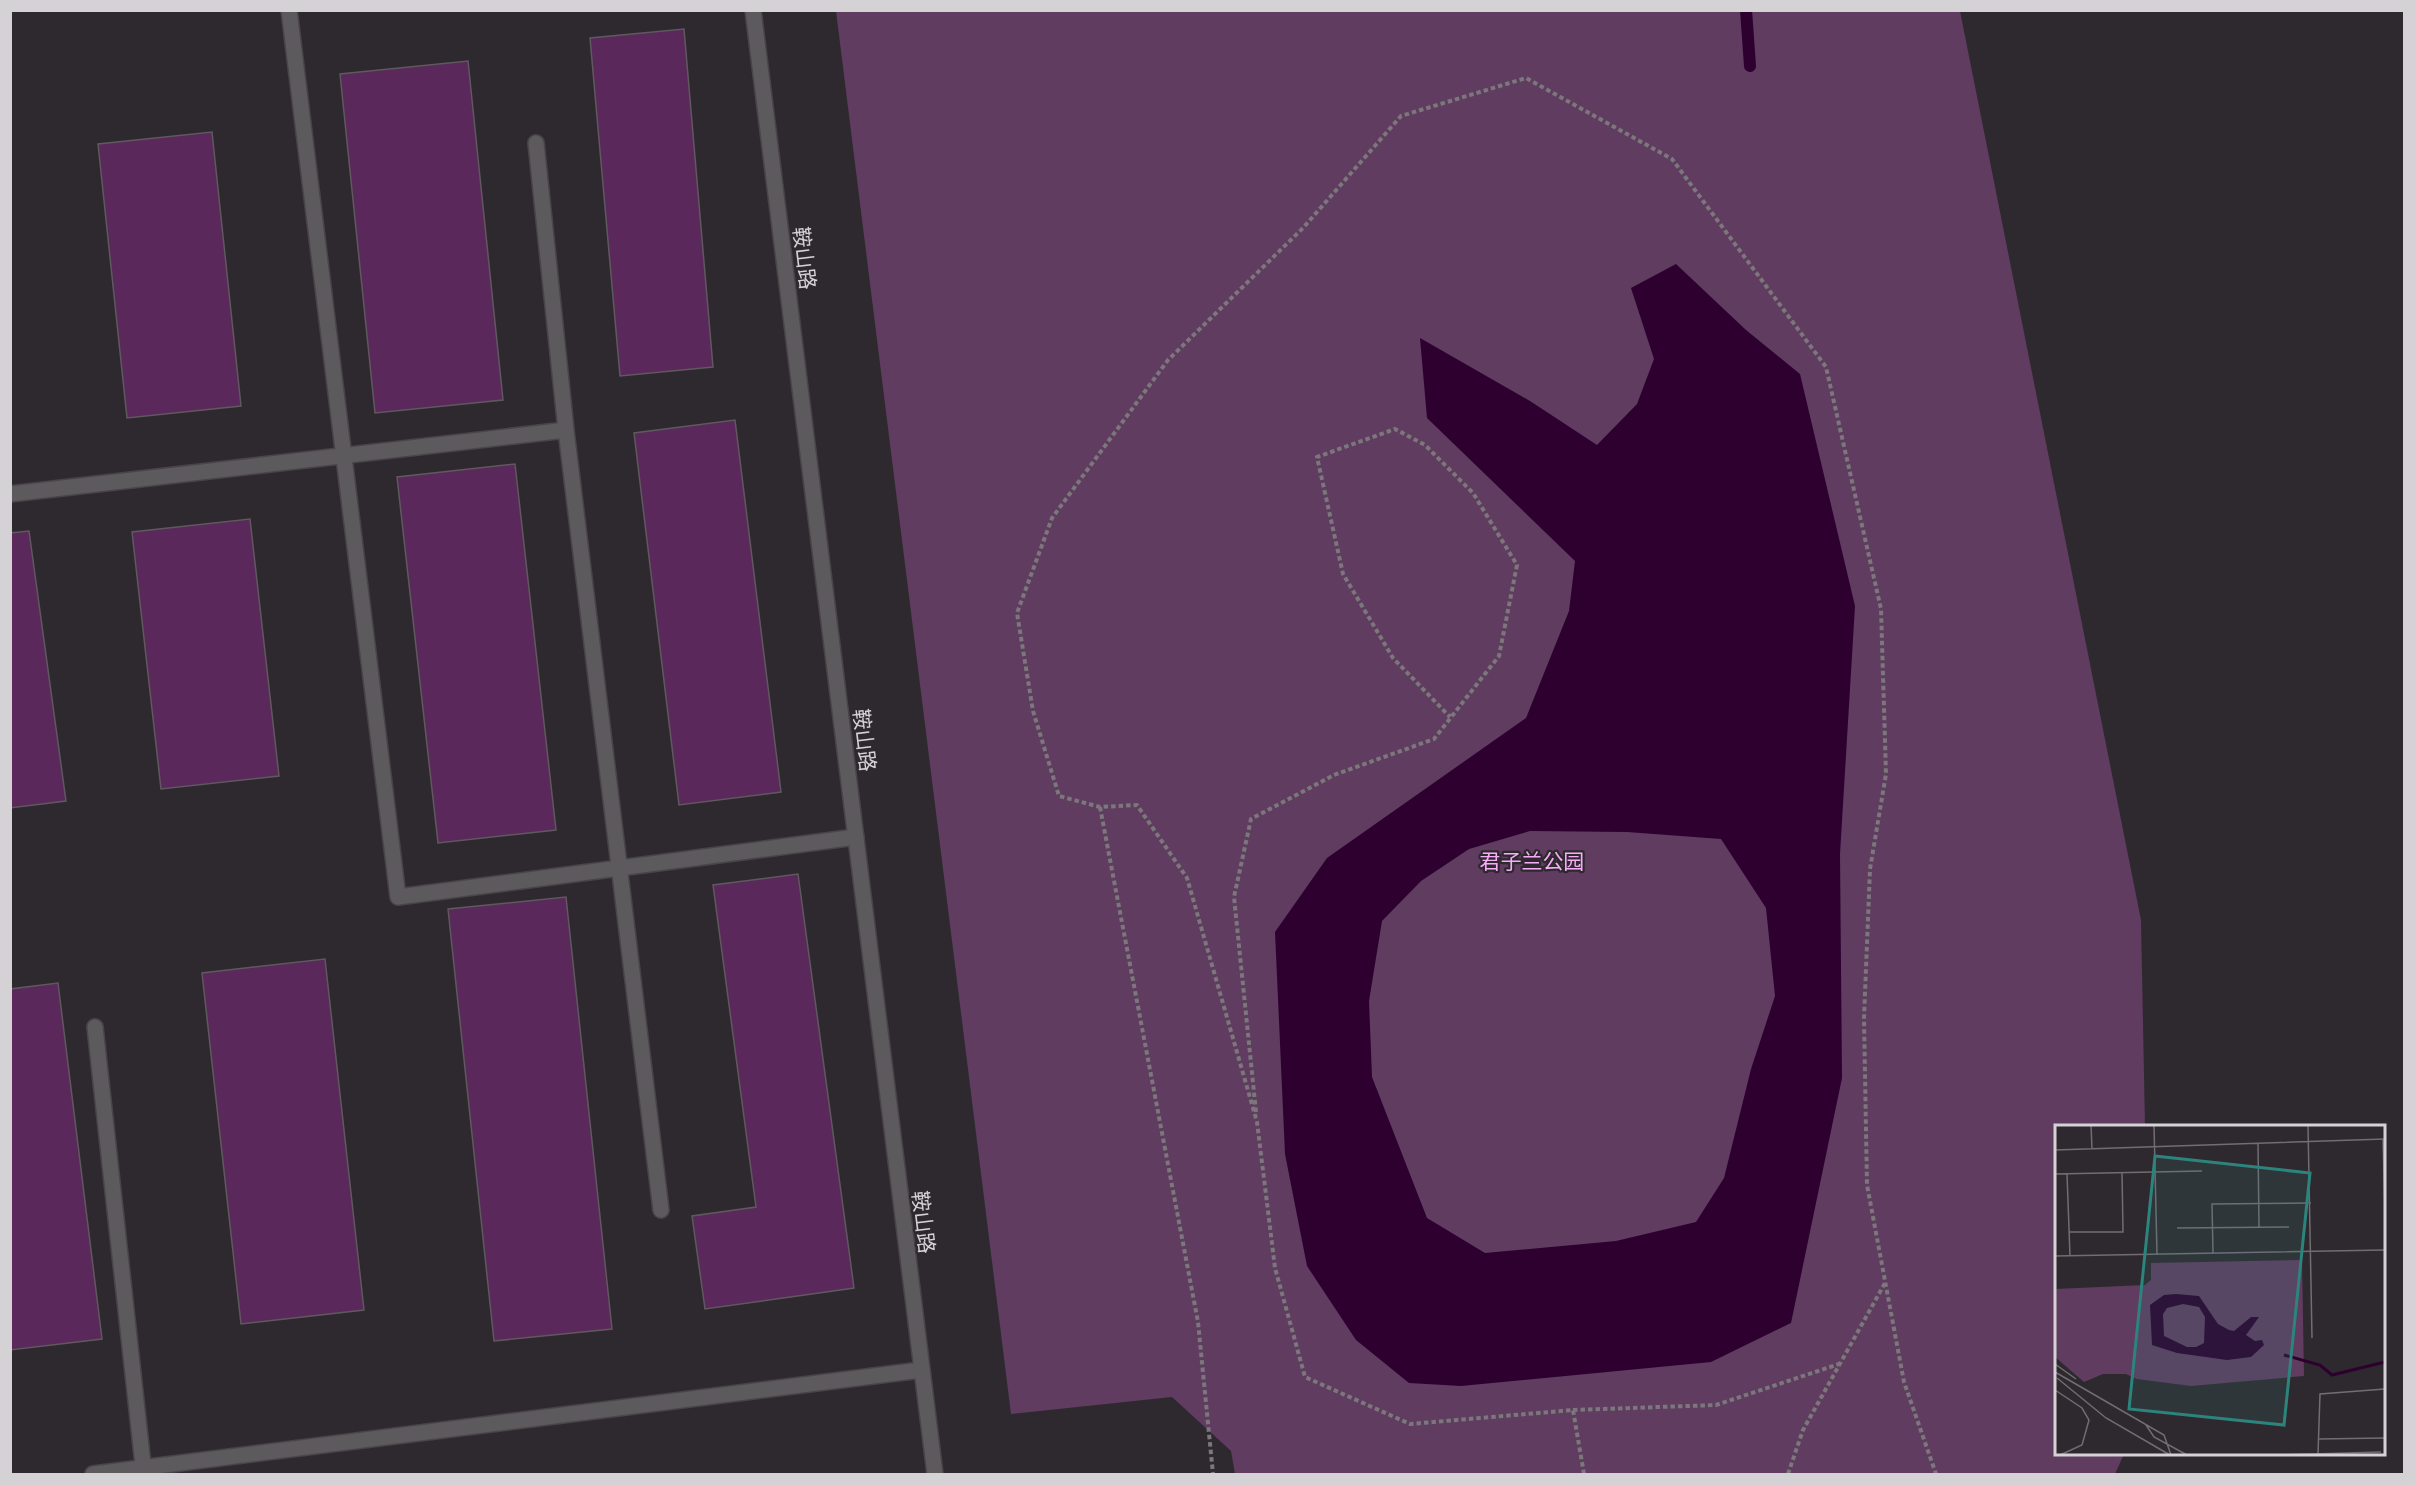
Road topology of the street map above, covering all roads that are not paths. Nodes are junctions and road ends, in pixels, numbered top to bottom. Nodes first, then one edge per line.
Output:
1 (289, 10) edge
2 (753, 10) edge
3 (536, 143) dead end
4 (566, 430) junction
5 (343, 456) junction
6 (10, 494) edge
7 (855, 837) junction
8 (619, 867) junction
9 (94, 1028) dead end
10 (661, 1210) dead end
11 (921, 1370) junction
12 (143, 1472) edge
13 (93, 1474) edge
14 (935, 1474) edge

1 - 5 street
2 - 7 street, 鞍山路
3 - 4 street
4 - 5 street
4 - 8 street
5 - 6 street
5 - 8 street
7 - 8 street
7 - 11 street, 鞍山路
8 - 10 street
9 - 12 street
11 - 12 street
11 - 14 street, 鞍山路
12 - 13 street

